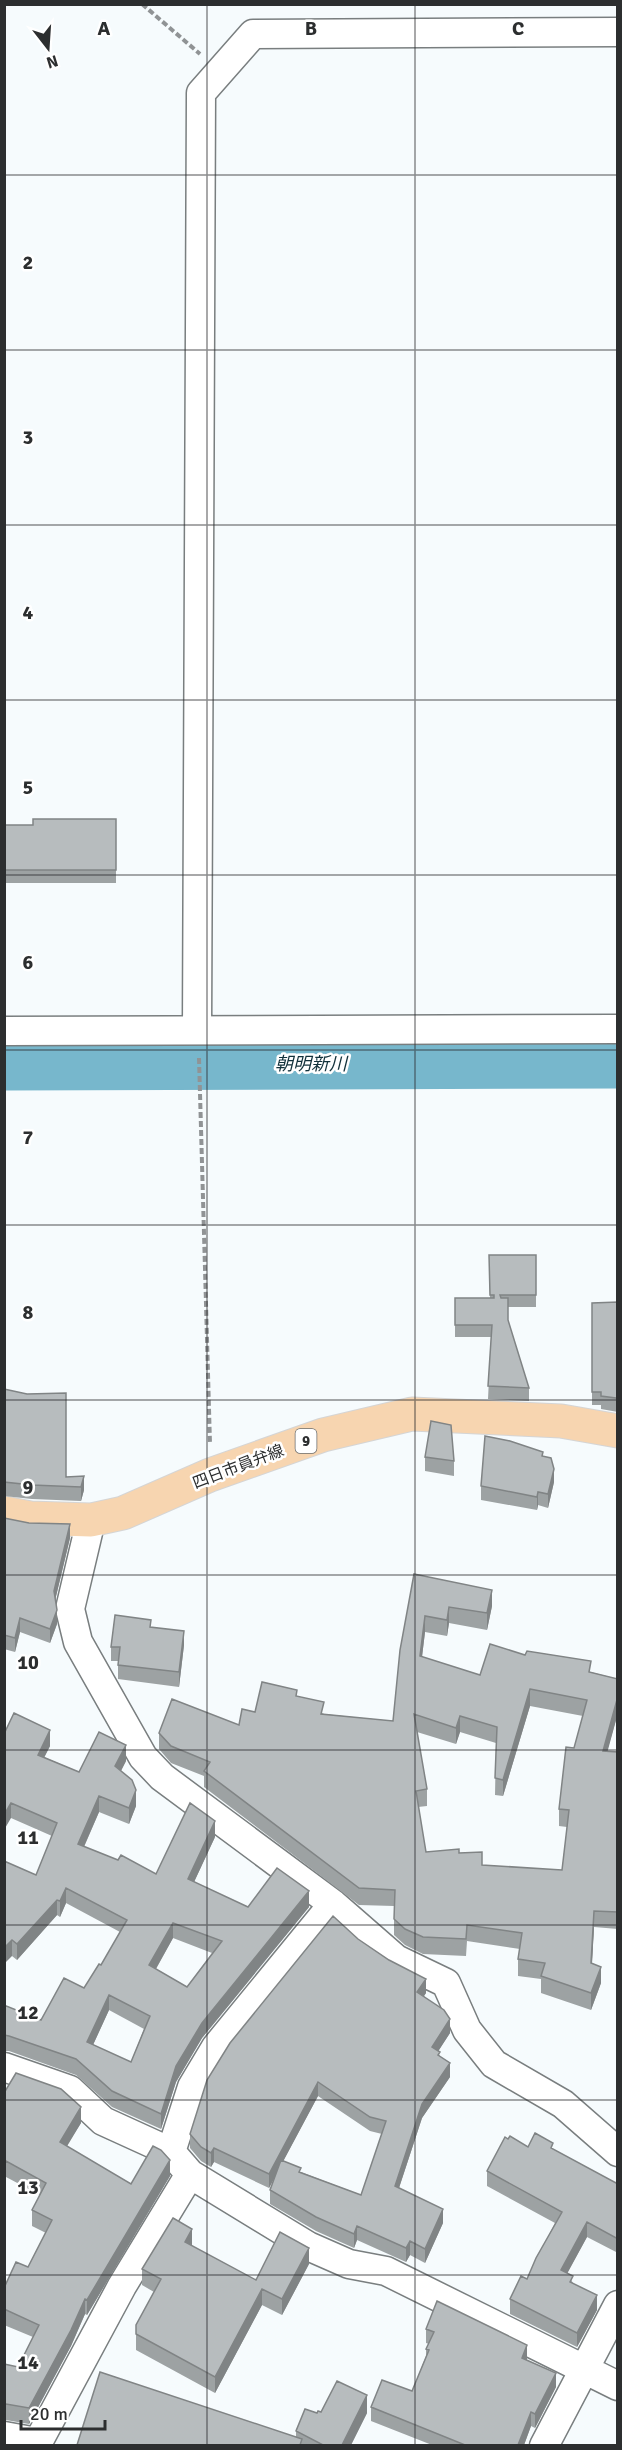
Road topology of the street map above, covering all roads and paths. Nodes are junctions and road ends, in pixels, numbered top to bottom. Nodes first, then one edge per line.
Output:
1 (142, 4) edge
2 (618, 32) edge
3 (221, 72) junction
4 (618, 1029) edge
5 (4, 1031) edge
6 (198, 1042) junction
7 (618, 1431) edge
8 (210, 1474) junction
9 (4, 1513) edge
10 (91, 1520) junction
11 (333, 1904) junction
12 (4, 2067) edge
13 (171, 2152) junction
14 (618, 2152) edge
15 (190, 2174) junction
16 (618, 2305) edge
17 (585, 2368) junction
18 (618, 2386) edge
19 (4, 2436) edge
20 (36, 2444) edge
21 (544, 2445) edge

1 - 3 path
2 - 3 street
3 - 6 street
4 - 6 street
5 - 6 street
6 - 8 path
7 - 8 main road, 四日市員弁線 / 9
8 - 10 main road, 四日市員弁線 / 9
9 - 10 main road, 四日市員弁線 / 9
10 - 11 street
11 - 13 street
11 - 14 street
12 - 13 street
13 - 15 street
15 - 17 street
15 - 20 street
16 - 17 street
17 - 18 street
17 - 21 street
19 - 20 street

